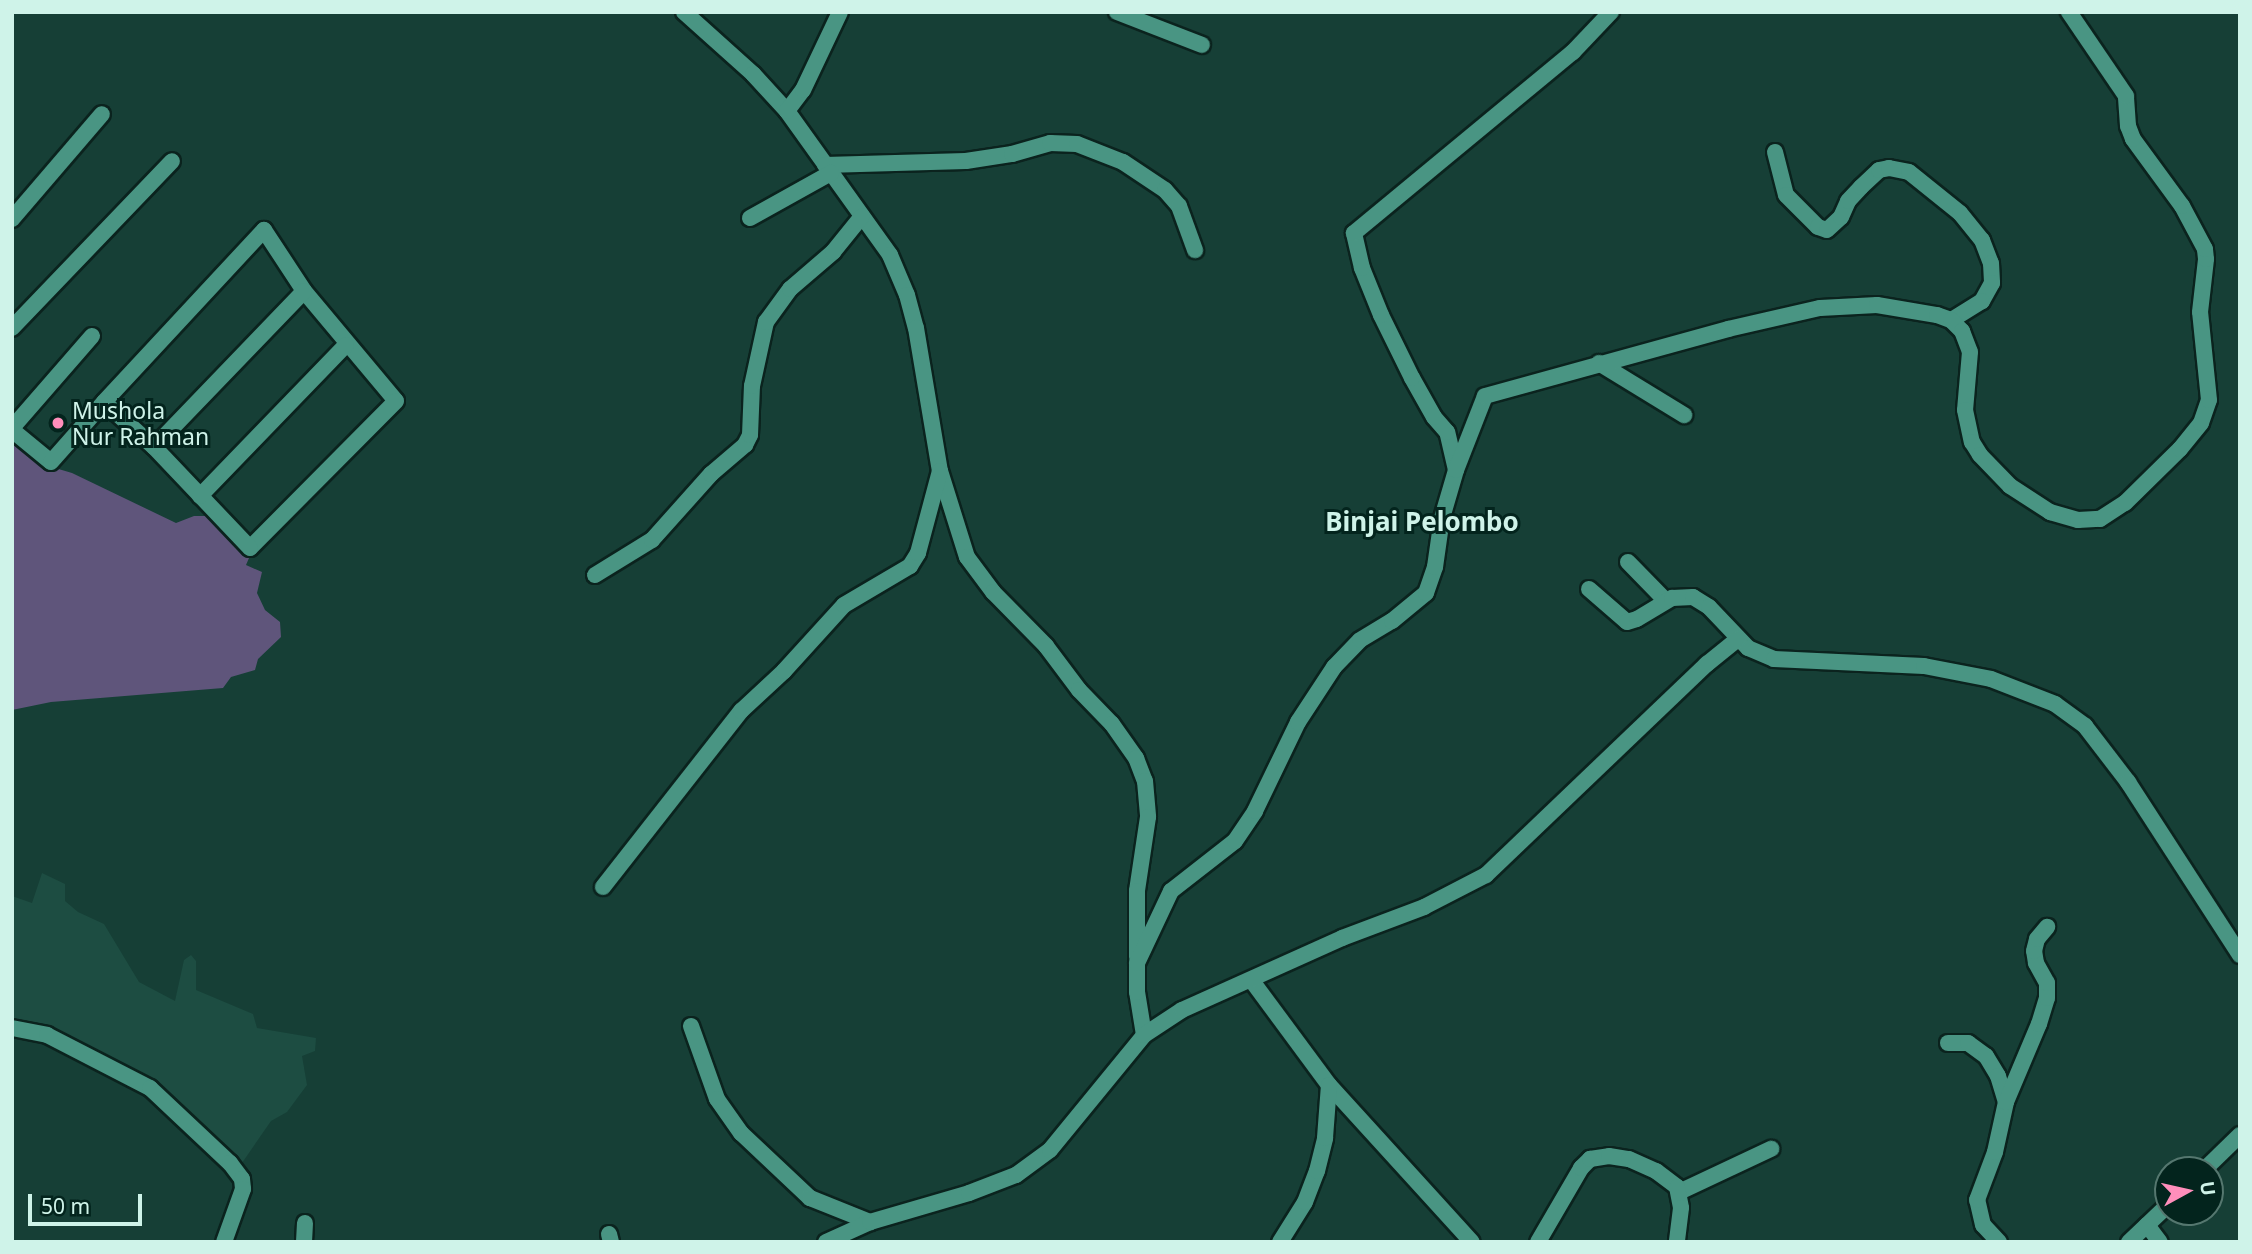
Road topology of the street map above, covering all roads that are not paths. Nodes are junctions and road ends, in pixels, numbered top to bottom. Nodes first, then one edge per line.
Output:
1 (684, 12) edge
2 (840, 12) edge
3 (1116, 12) edge
4 (1611, 12) edge
5 (2069, 12) edge
6 (1202, 46) dead end
7 (787, 111) junction
8 (102, 114) dead end
9 (1774, 152) dead end
10 (172, 162) dead end
11 (828, 169) junction
12 (862, 216) junction
13 (750, 218) dead end
14 (12, 219) edge
15 (1195, 250) dead end
16 (304, 291) junction
17 (1951, 320) junction
18 (12, 328) edge
19 (92, 336) dead end
20 (346, 345) junction
21 (1599, 363) junction
22 (104, 402) junction
23 (1684, 415) dead end
24 (12, 430) edge
25 (153, 447) junction
26 (1456, 470) junction
27 (940, 471) junction
28 (200, 496) junction
29 (1628, 562) dead end
30 (595, 575) dead end
31 (1589, 589) dead end
32 (1666, 601) junction
33 (1738, 639) junction
34 (603, 887) dead end
35 (2047, 927) dead end
36 (2240, 955) edge
37 (1137, 963) junction
38 (1252, 981) junction
39 (691, 1026) dead end
40 (12, 1028) edge
41 (1144, 1035) junction
42 (1948, 1044) dead end
43 (1329, 1085) junction
44 (2006, 1102) junction
45 (2239, 1139) edge
46 (1771, 1149) dead end
47 (2220, 1156) edge
48 (1679, 1192) junction
49 (2154, 1218) edge
50 (870, 1222) junction
51 (305, 1223) dead end
52 (2147, 1225) junction
53 (224, 1242) edge
54 (304, 1242) edge
55 (826, 1242) edge
56 (1280, 1242) edge
57 (1472, 1242) edge
58 (1538, 1242) edge
59 (1677, 1242) edge
60 (1999, 1242) edge
61 (2129, 1242) edge
62 (2160, 1242) edge

1 - 7 street
2 - 7 street
3 - 6 street
4 - 26 street
5 - 17 street
7 - 11 street
8 - 14 street
9 - 17 street
10 - 18 street
11 - 12 street
11 - 13 street
11 - 15 street
12 - 27 street
12 - 30 street
16 - 20 street
16 - 22 street
16 - 25 street
17 - 21 street
19 - 24 street
20 - 28 street
20 - 28 street
21 - 23 street
21 - 26 street
22 - 24 street
22 - 25 street
25 - 28 street
26 - 37 street
27 - 34 street
27 - 37 street
29 - 32 street
31 - 32 street
32 - 33 street
33 - 36 street
33 - 38 street
35 - 44 street
37 - 41 street
38 - 41 street
38 - 43 street
39 - 50 street
40 - 53 street
41 - 50 street
42 - 44 street
43 - 56 street
43 - 57 street
44 - 60 street
45 - 47 street
46 - 48 street
48 - 58 street
48 - 59 street
49 - 52 street
50 - 55 street
51 - 54 street
52 - 61 street
52 - 62 street

